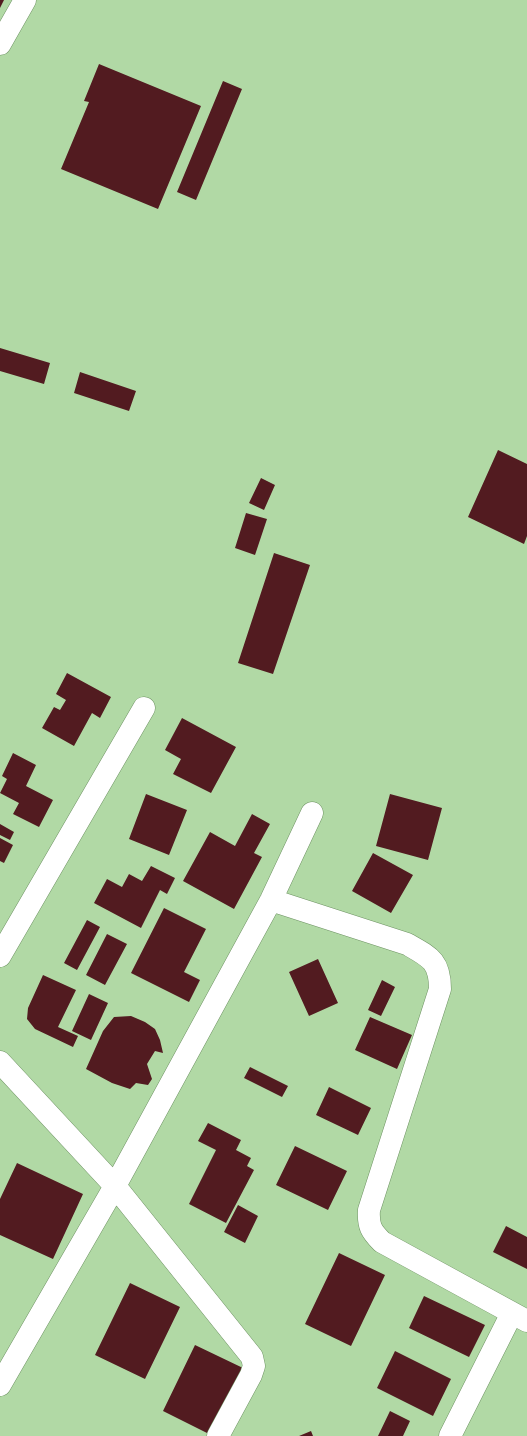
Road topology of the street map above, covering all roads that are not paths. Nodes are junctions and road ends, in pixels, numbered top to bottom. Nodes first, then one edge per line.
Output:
1 (25, 0) edge
2 (0, 44) edge
3 (144, 708) dead end
4 (312, 813) dead end
5 (271, 900) junction
6 (0, 956) edge
7 (0, 1062) edge
8 (115, 1186) junction
9 (519, 1317) edge
10 (0, 1385) edge
11 (218, 1436) edge
12 (450, 1436) edge

1 - 2 street
3 - 6 street
4 - 5 street
5 - 8 street
5 - 9 street
7 - 8 street
8 - 10 street
8 - 11 street
9 - 12 street

